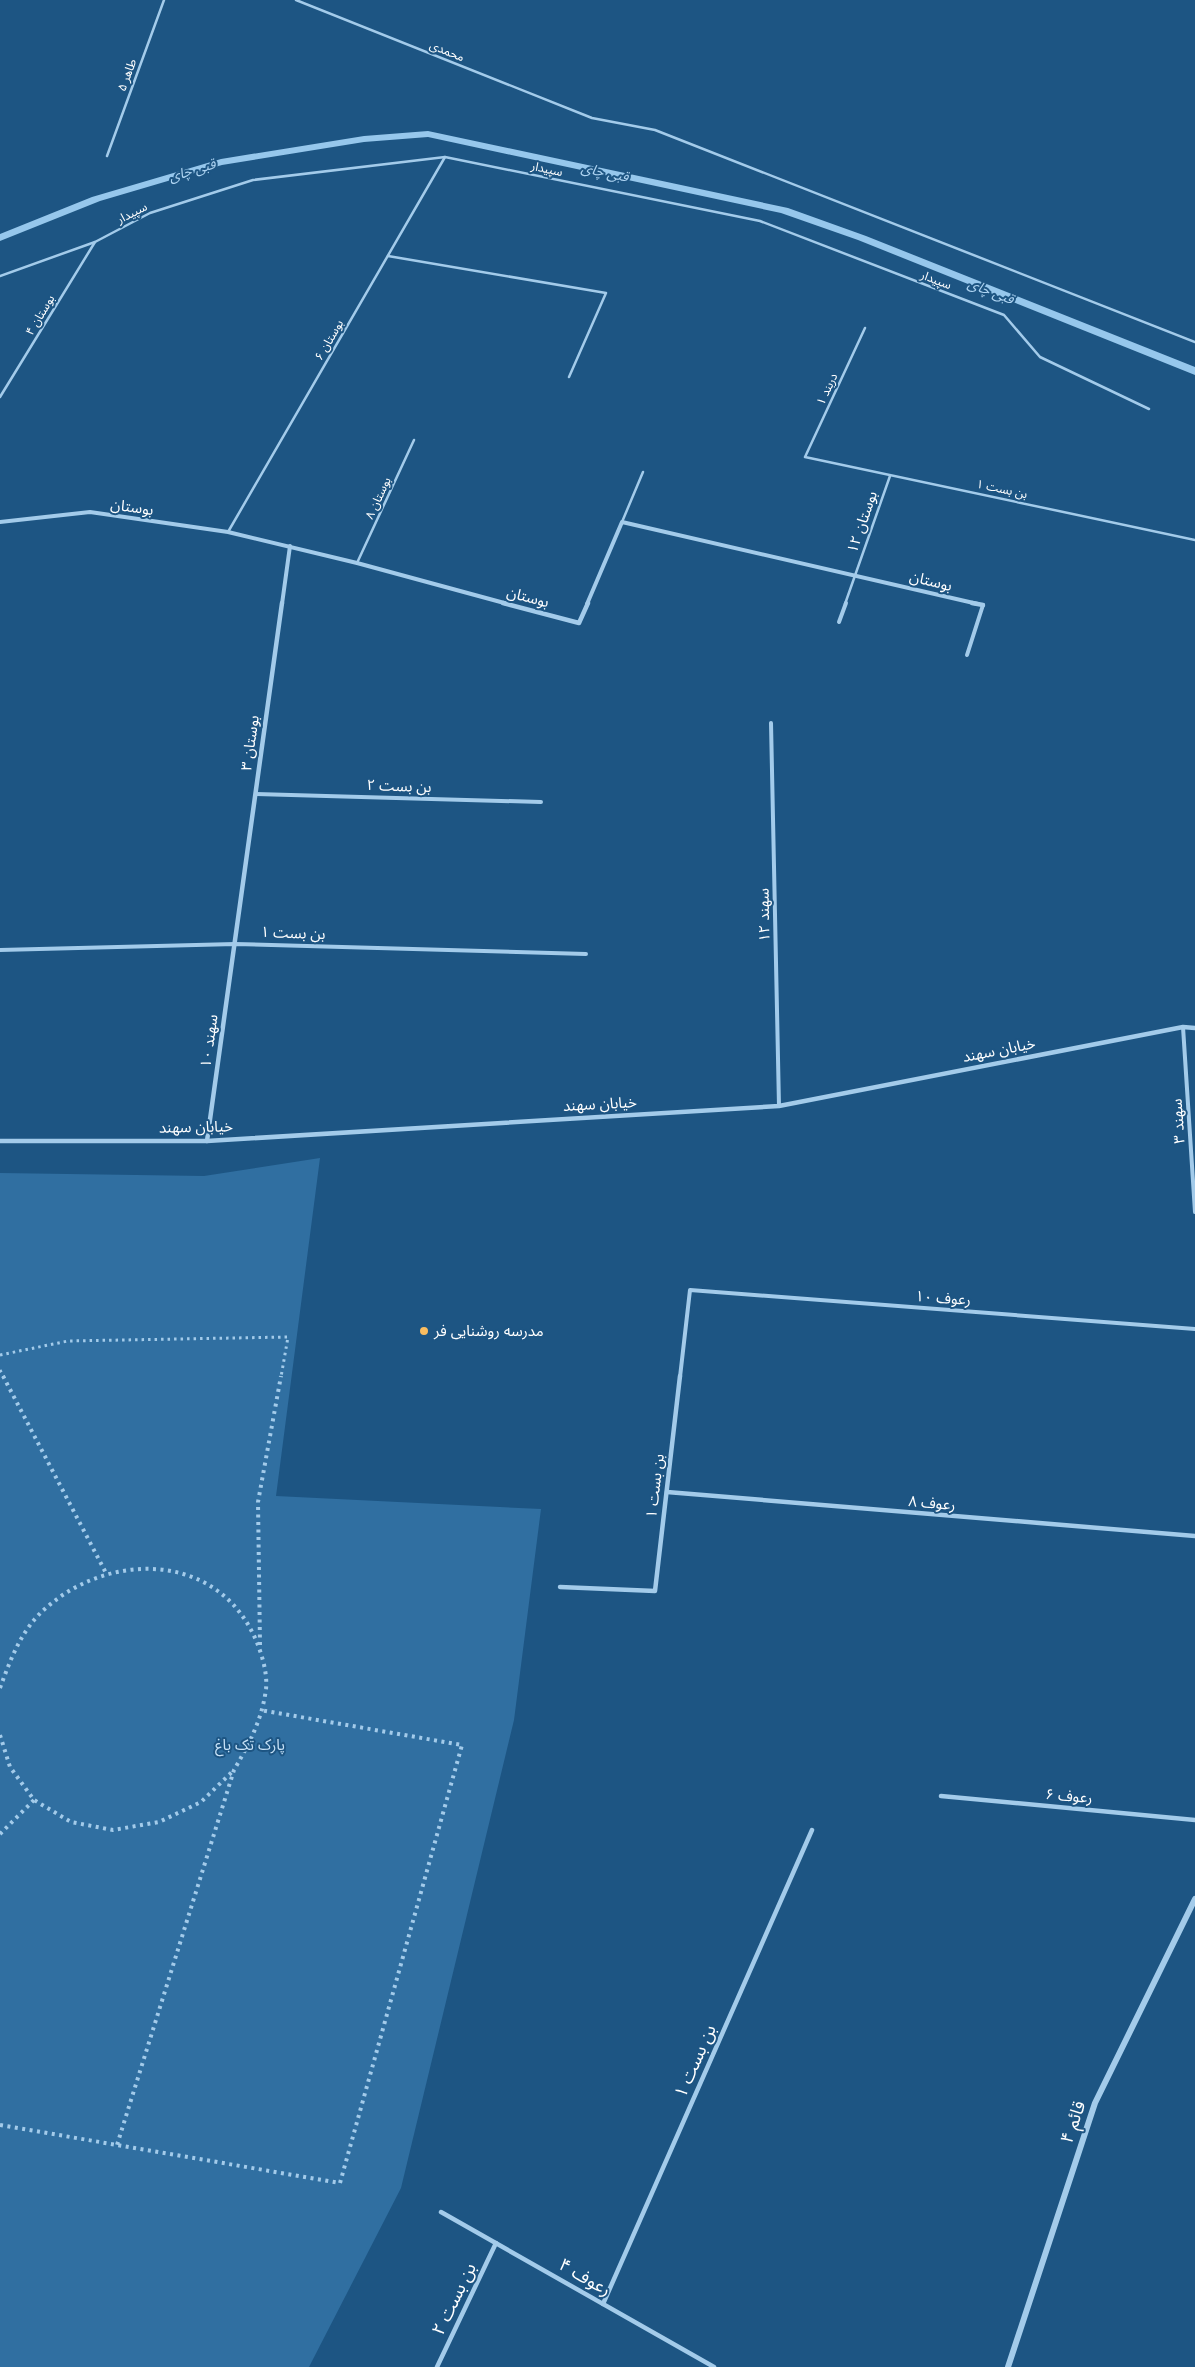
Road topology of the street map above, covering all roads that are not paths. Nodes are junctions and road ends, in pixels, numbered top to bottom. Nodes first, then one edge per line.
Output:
1 (164, 0) edge
2 (296, 0) edge
3 (106, 156) dead end
4 (445, 157) junction
5 (95, 242) junction
6 (388, 256) junction
7 (0, 276) edge
8 (865, 328) dead end
9 (1195, 342) edge
10 (570, 377) dead end
11 (0, 397) edge
12 (1149, 409) dead end
13 (414, 440) dead end
14 (804, 457) joint
15 (643, 472) dead end
16 (890, 476) junction
17 (0, 522) edge
18 (622, 522) junction
19 (228, 532) junction
20 (1195, 540) edge
21 (290, 546) junction
22 (357, 563) junction
23 (856, 574) junction
24 (983, 605) joint
25 (839, 622) dead end
26 (967, 655) dead end
27 (771, 723) dead end
28 (256, 794) junction
29 (541, 802) dead end
30 (235, 944) junction
31 (0, 950) edge
32 (586, 954) dead end
33 (1183, 1027) junction
34 (1195, 1028) edge
35 (780, 1106) junction
36 (0, 1141) edge
37 (207, 1141) junction
38 (1195, 1212) edge
39 (690, 1290) joint
40 (1195, 1329) edge
41 (667, 1492) junction
42 (1195, 1536) edge
43 (560, 1587) dead end
44 (941, 1796) dead end
45 (1195, 1820) edge
46 (812, 1830) dead end
47 (1195, 1899) edge
48 (442, 2212) dead end
49 (496, 2243) junction
50 (603, 2304) junction
51 (437, 2367) edge
52 (714, 2367) edge
53 (1008, 2367) edge

1 - 3 lane, طاهر ۵
2 - 9 lane, محمدی
4 - 5 lane, سپیدار
4 - 6 lane, بوستان ۶
4 - 12 lane, سپیدار
5 - 7 lane, سپیدار
5 - 11 lane, بوستان ۴
6 - 10 lane
6 - 19 lane, بوستان ۶
8 - 14 lane, دربند ۱
13 - 22 lane, بوستان ۸
14 - 16 lane, بن بست ۱
15 - 18 lane
16 - 20 lane, بن بست ۱
16 - 23 lane, بوستان ۱۲
17 - 19 street, بوستان
18 - 22 street, بوستان
18 - 23 street, بوستان
19 - 21 street, بوستان
21 - 22 street, بوستان
21 - 28 street, بوستان ۳
23 - 24 street, بوستان
23 - 25 lane
24 - 26 lane
27 - 35 lane, سهند ۱۲
28 - 29 lane, بن بست ۲
28 - 30 street, بوستان ۳
30 - 31 lane, بن بست ۱
30 - 32 lane, بن بست ۱
30 - 37 street, سهند ۱۰
33 - 34 street, خیابان سهند
33 - 35 street, خیابان سهند
33 - 38 lane, سهند ۳
35 - 37 street, خیابان سهند
36 - 37 street, خیابان سهند
39 - 40 lane, رعوف ۱۰
39 - 41 lane, بن بست ۱
41 - 42 lane, رعوف ۸
41 - 43 lane, بن بست ۱
44 - 45 lane, رعوف ۶
46 - 50 lane, بن بست ۱
47 - 53 street, قائم ۴
48 - 49 lane, رعوف ۴
49 - 50 lane, رعوف ۴
49 - 51 lane, بن بست ۲
50 - 52 lane, رعوف ۴

